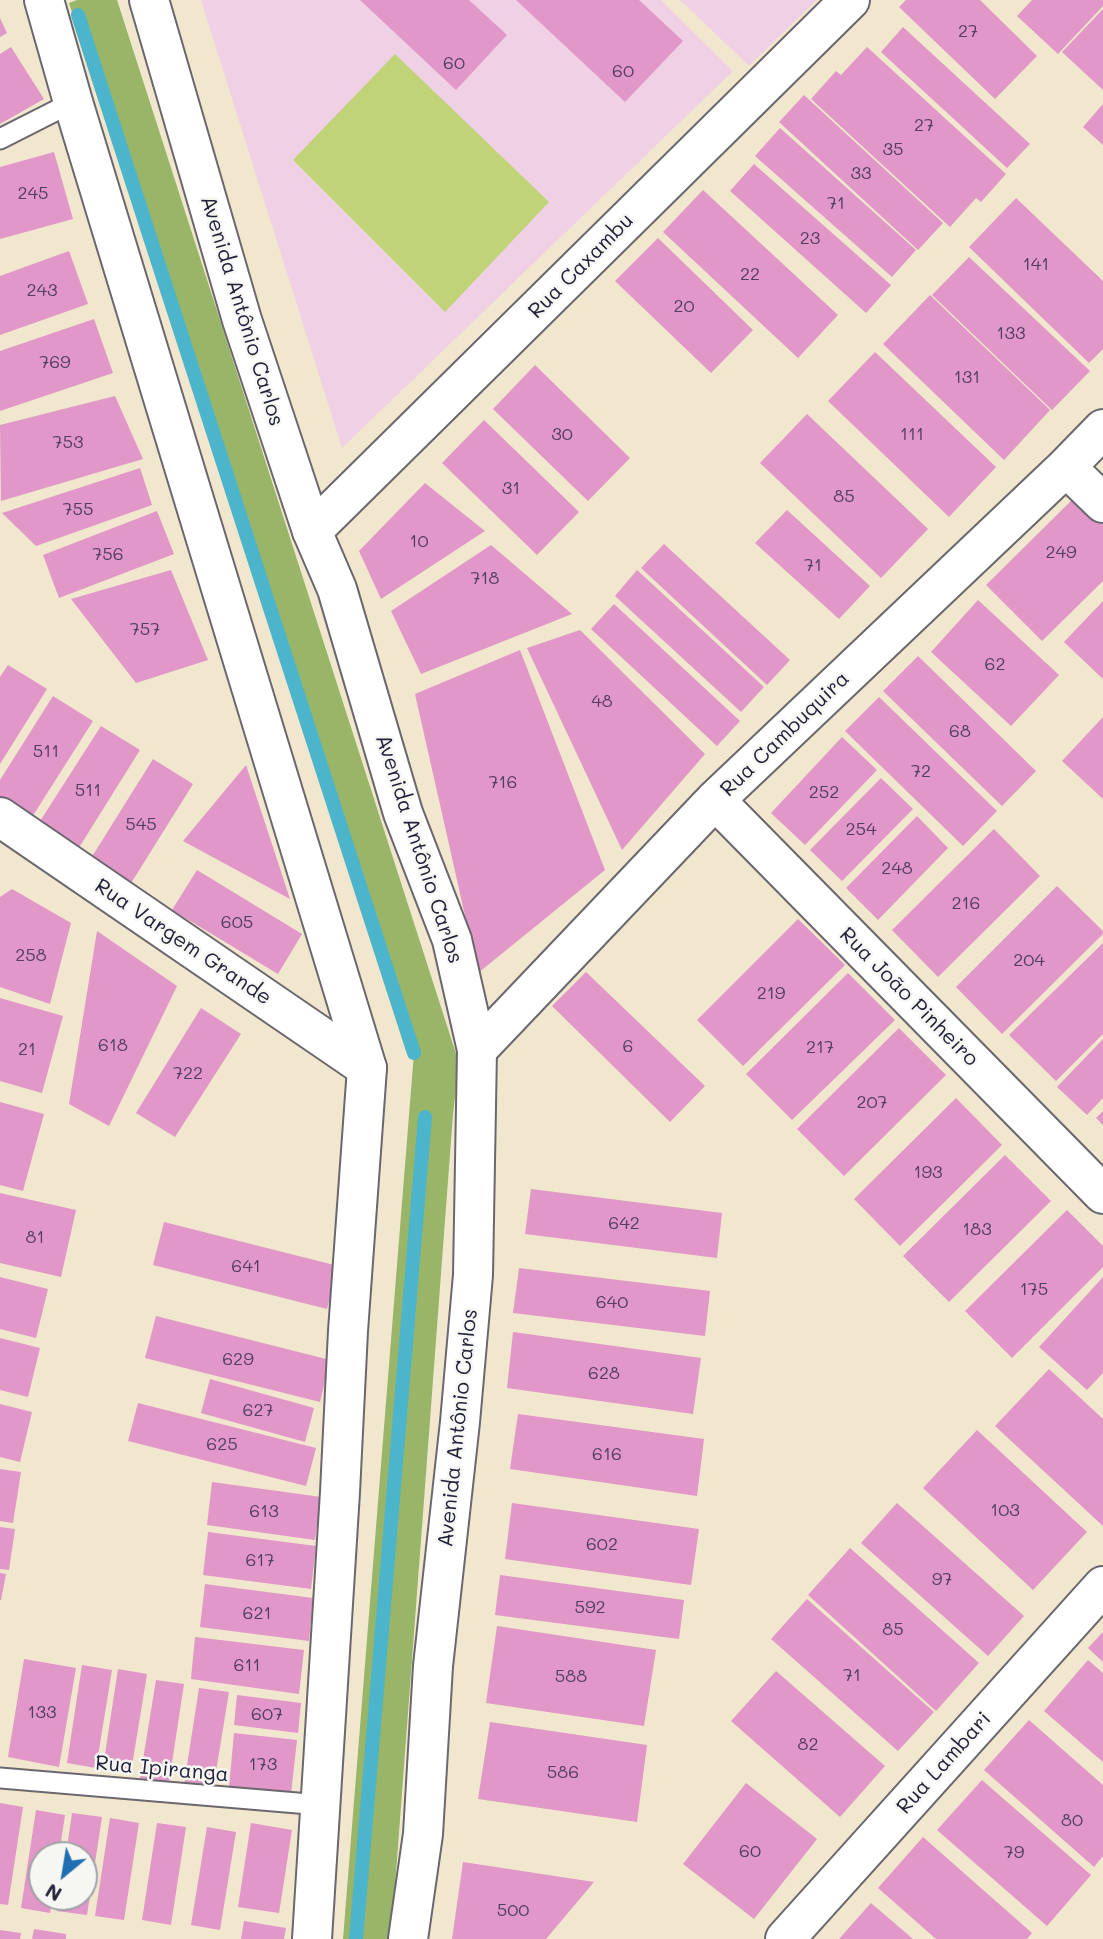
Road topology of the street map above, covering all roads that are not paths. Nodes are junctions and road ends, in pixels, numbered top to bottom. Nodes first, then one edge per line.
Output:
1 (44, 0) edge
2 (149, 0) edge
3 (850, 0) edge
4 (73, 102) junction
5 (0, 139) edge
6 (1103, 429) edge
7 (1066, 467) junction
8 (1103, 503) edge
9 (312, 531) junction
10 (715, 800) junction
11 (0, 817) edge
12 (477, 1049) junction
13 (367, 1068) junction
14 (1103, 1195) edge
15 (1103, 1586) edge
16 (0, 1778) edge
17 (321, 1805) junction
18 (312, 1939) edge
19 (408, 1939) edge
20 (785, 1939) edge

1 - 4 street
2 - 9 street, Avenida Antônio Carlos
3 - 9 street, Rua Caxambu
4 - 5 lane
4 - 13 street
6 - 7 street, Rua Cambuquira
7 - 8 street
7 - 10 street, Rua Cambuquira
9 - 12 street, Avenida Antônio Carlos
10 - 12 street, Rua Cambuquira
10 - 14 street, Rua João Pinheiro
11 - 13 street, Rua Vargem Grande
12 - 19 street, Avenida Antônio Carlos
13 - 17 street
15 - 20 street, Rua Lambari
16 - 17 lane, Rua Ipiranga
17 - 18 street

